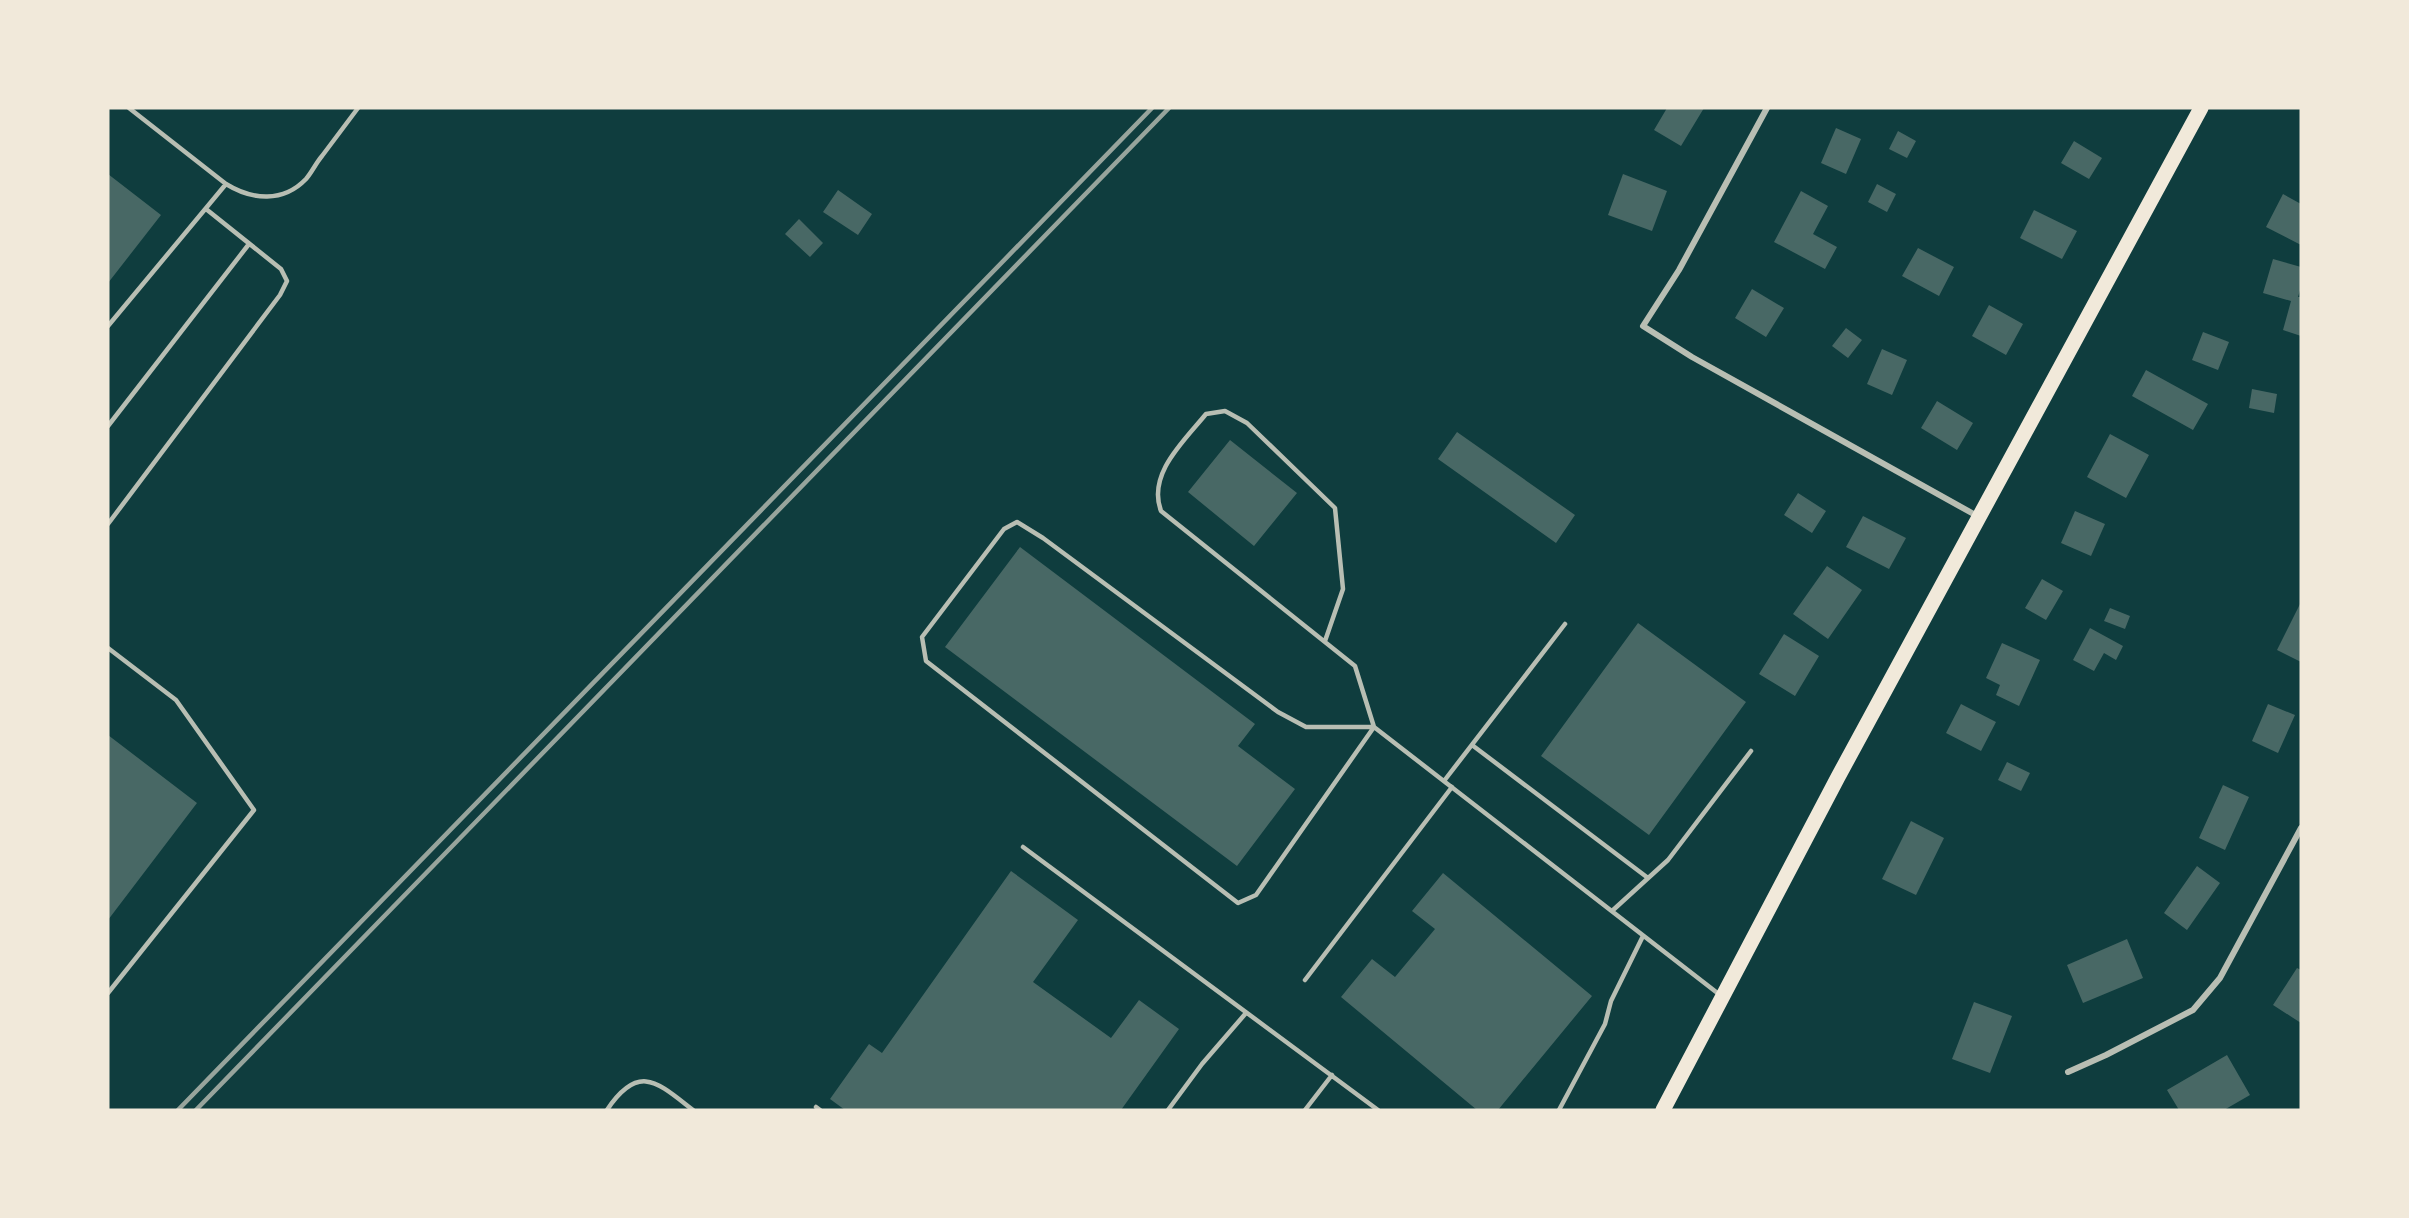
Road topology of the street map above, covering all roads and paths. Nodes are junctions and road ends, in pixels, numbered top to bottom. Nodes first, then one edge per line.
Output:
1 (129, 108) edge
2 (1767, 108) edge
3 (2201, 108) edge
4 (355, 109) edge
5 (226, 184) junction
6 (206, 209) junction
7 (249, 244) junction
8 (108, 326) edge
9 (108, 426) edge
10 (1980, 518) junction
11 (108, 524) edge
12 (1565, 624) dead end
13 (1325, 641) junction
14 (108, 648) edge
15 (1374, 727) junction
16 (1472, 745) junction
17 (1751, 751) dead end
18 (1444, 781) junction
19 (1452, 788) junction
20 (2301, 828) edge
21 (1023, 847) dead end
22 (1648, 878) junction
23 (1612, 911) junction
24 (1643, 936) junction
25 (1305, 980) dead end
26 (108, 993) edge
27 (1722, 997) junction
28 (1246, 1013) junction
29 (2068, 1072) dead end
30 (1332, 1075) junction
31 (1667, 1109) edge
32 (607, 1110) edge
33 (693, 1110) edge
34 (1168, 1110) edge
35 (1305, 1110) edge
36 (1378, 1110) edge
37 (1559, 1110) edge

1 - 5 lane
2 - 10 street
3 - 10 main road
4 - 5 lane
5 - 6 lane
6 - 7 lane
6 - 8 lane
7 - 9 lane
7 - 11 lane
10 - 27 main road
12 - 16 lane
13 - 13 lane
13 - 15 lane
14 - 26 lane
15 - 15 lane
15 - 18 lane
16 - 18 lane
16 - 22 lane
17 - 22 lane
18 - 19 lane
19 - 23 lane
19 - 25 lane
20 - 29 street
21 - 28 lane
22 - 23 lane
23 - 24 lane
24 - 27 lane
24 - 37 lane
27 - 31 main road
28 - 30 lane
28 - 34 lane
30 - 35 lane
30 - 36 lane
32 - 33 lane

